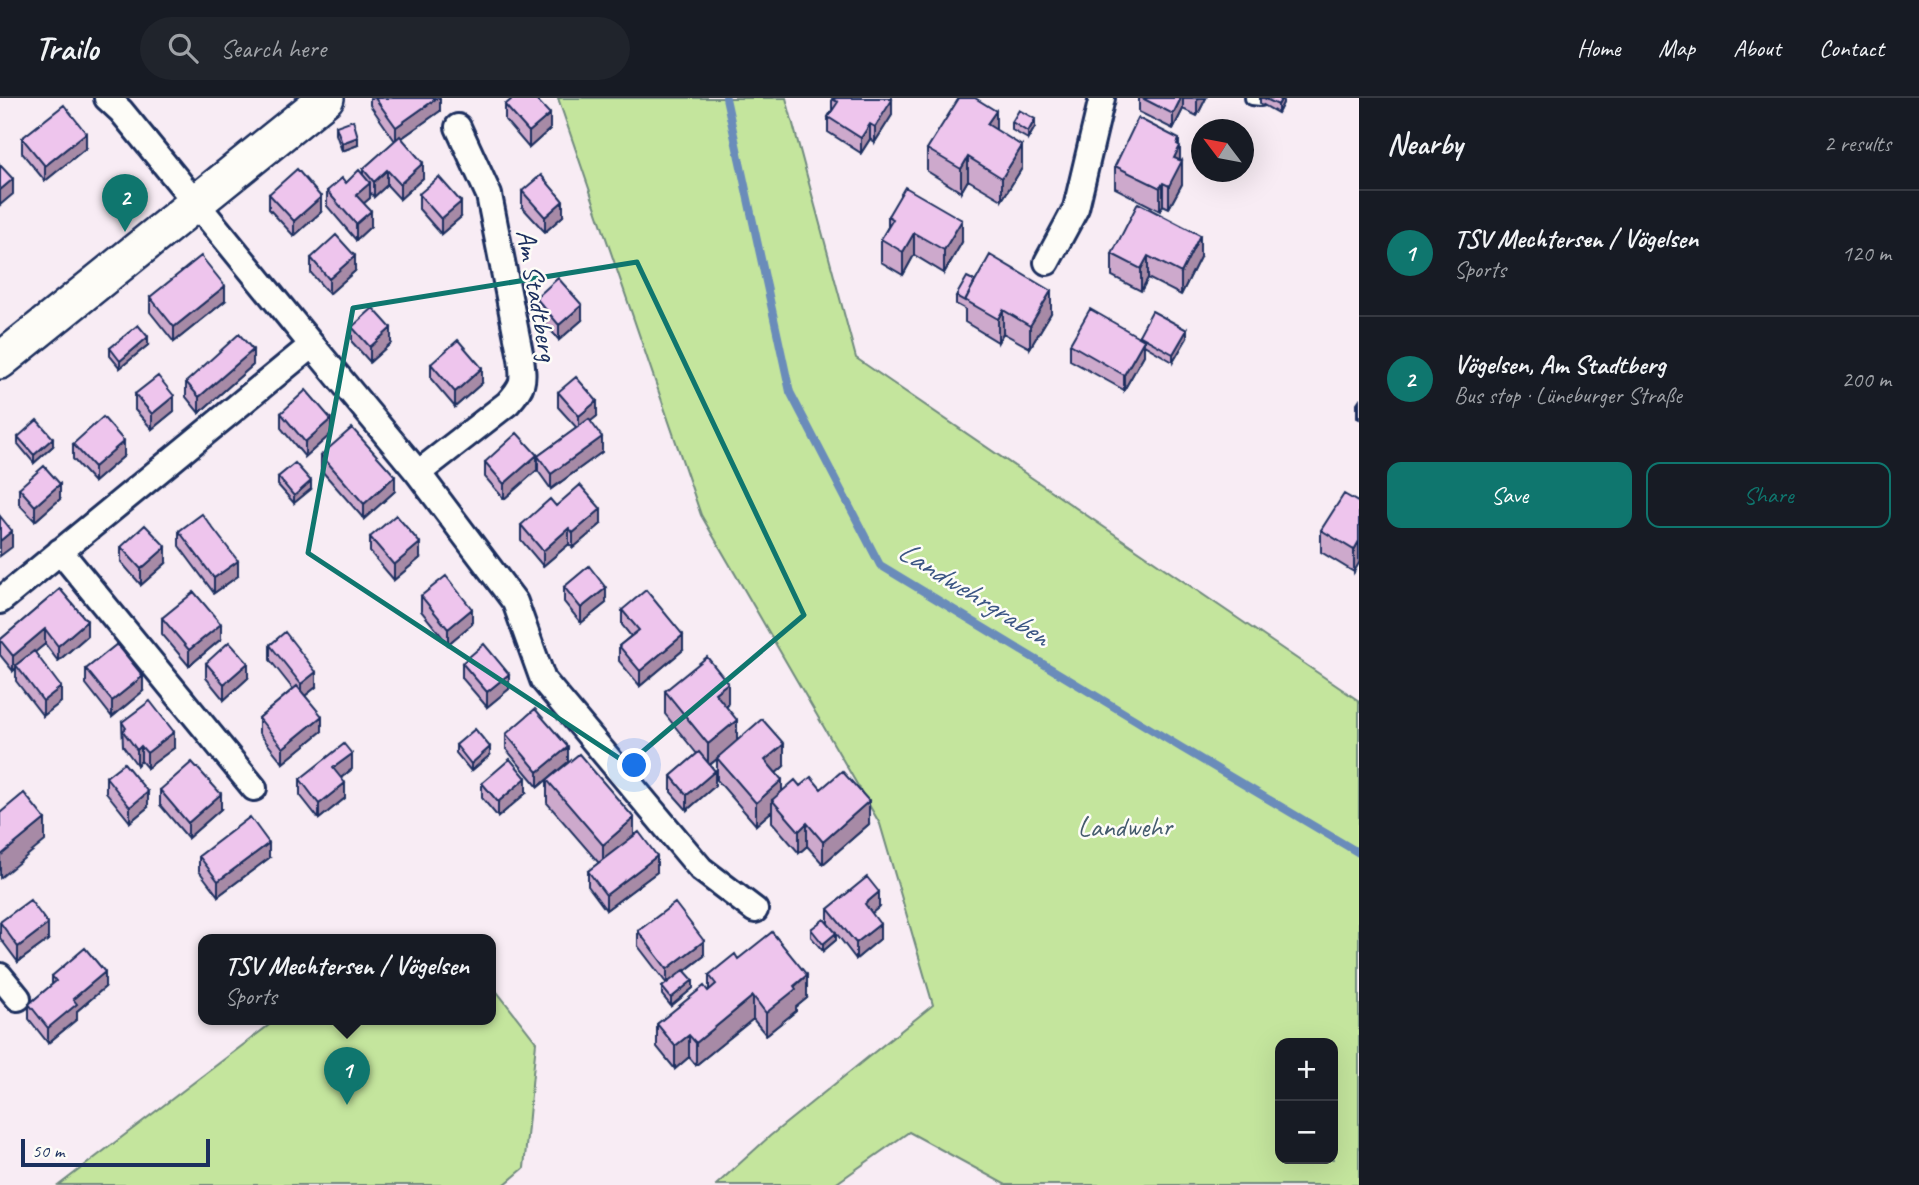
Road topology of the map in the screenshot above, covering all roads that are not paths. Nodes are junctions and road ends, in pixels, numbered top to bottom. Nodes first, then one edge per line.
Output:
1 (107, 98) edge
2 (326, 98) edge
3 (1102, 98) edge
4 (458, 127) dead end
5 (196, 202) junction
6 (1047, 262) dead end
7 (312, 345) junction
8 (0, 361) edge
9 (418, 473) junction
10 (60, 551) junction
11 (0, 601) edge
12 (254, 788) dead end
13 (755, 910) dead end
14 (0, 976) edge
15 (18, 998) dead end

1 - 5 street
2 - 5 street
3 - 6 street
4 - 9 street, Am Stadtberg
5 - 7 street
5 - 8 street
7 - 9 street
7 - 10 street
9 - 13 street
10 - 11 street
10 - 12 street
14 - 15 street

